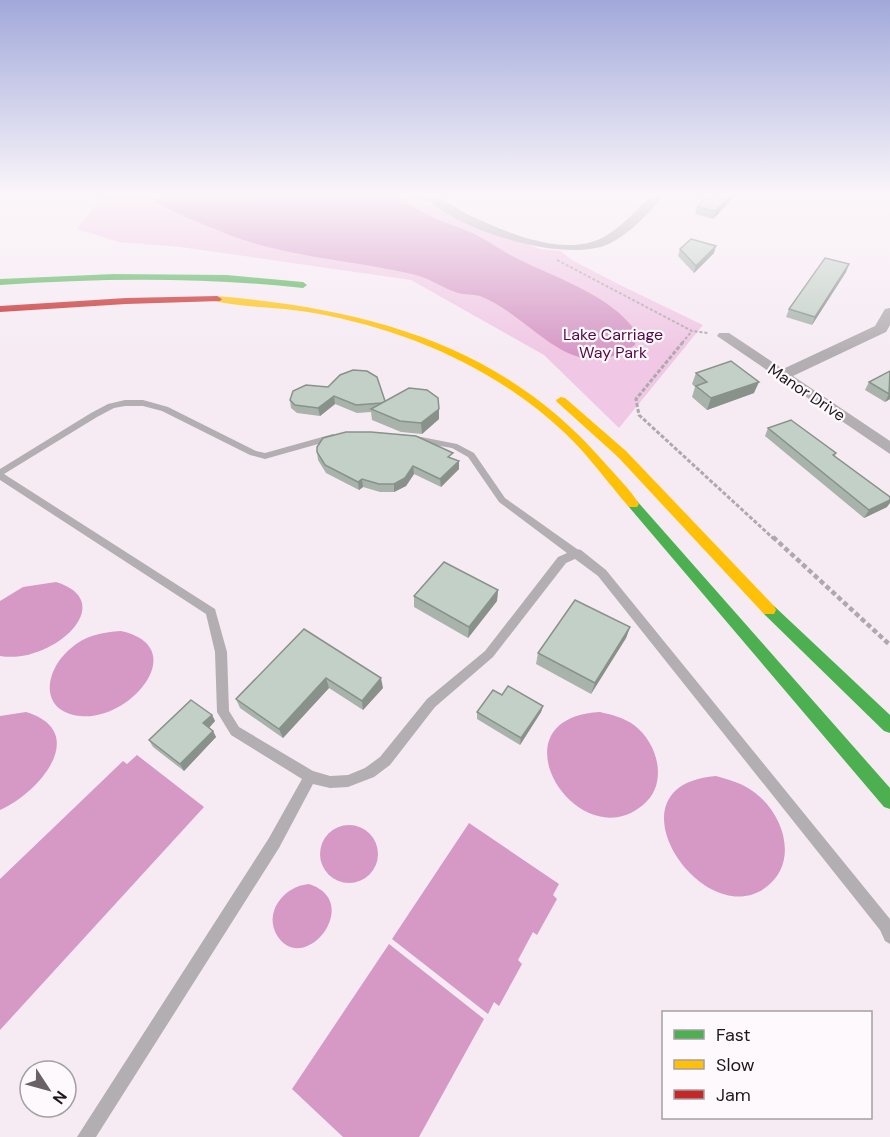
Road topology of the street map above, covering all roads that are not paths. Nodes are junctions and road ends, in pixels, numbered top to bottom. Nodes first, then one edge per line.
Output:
1 (553, 247) edge
2 (581, 247) edge
3 (0, 282) edge
4 (316, 288) dead end
5 (0, 309) edge
6 (890, 312) edge
7 (724, 336) road end
8 (783, 375) junction
9 (546, 389) dead end
10 (344, 435) edge
11 (397, 436) edge
12 (890, 449) edge
13 (0, 475) edge
14 (577, 553) junction
15 (890, 726) edge
16 (310, 777) junction
17 (890, 801) edge
18 (890, 936) edge
19 (86, 1137) edge

1 - 2 street
3 - 4 highway
5 - 17 highway
6 - 8 street
7 - 8 street, Manor Drive
8 - 12 street, Manor Drive
9 - 15 highway
10 - 13 lane
11 - 14 lane
13 - 16 lane
14 - 16 lane
14 - 18 lane
16 - 19 lane

